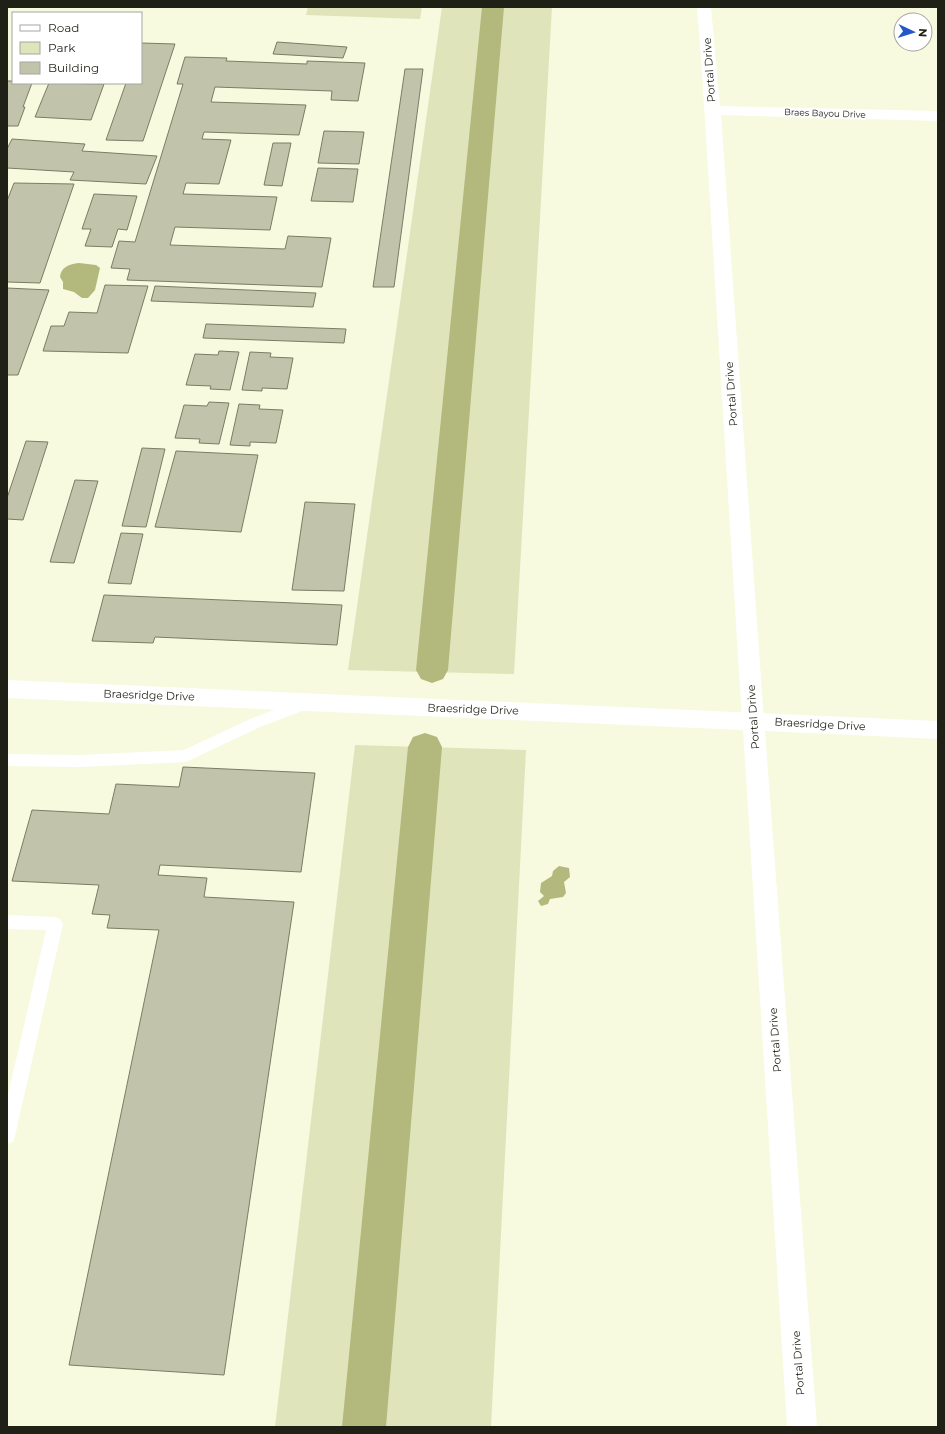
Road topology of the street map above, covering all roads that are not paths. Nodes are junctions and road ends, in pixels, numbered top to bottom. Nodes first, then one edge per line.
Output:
1 (704, 7) edge
2 (712, 110) junction
3 (938, 116) edge
4 (8, 693) edge
5 (309, 702) junction
6 (754, 721) junction
7 (938, 730) edge
8 (7, 760) edge
9 (7, 922) edge
10 (7, 1136) edge
11 (802, 1427) edge

1 - 2 street, Portal Drive
2 - 3 street, Braes Bayou Drive
2 - 6 street, Portal Drive
4 - 5 street, Braesridge Drive
5 - 6 street, Braesridge Drive
5 - 8 lane
6 - 7 street, Braesridge Drive
6 - 11 street, Portal Drive
9 - 10 lane

